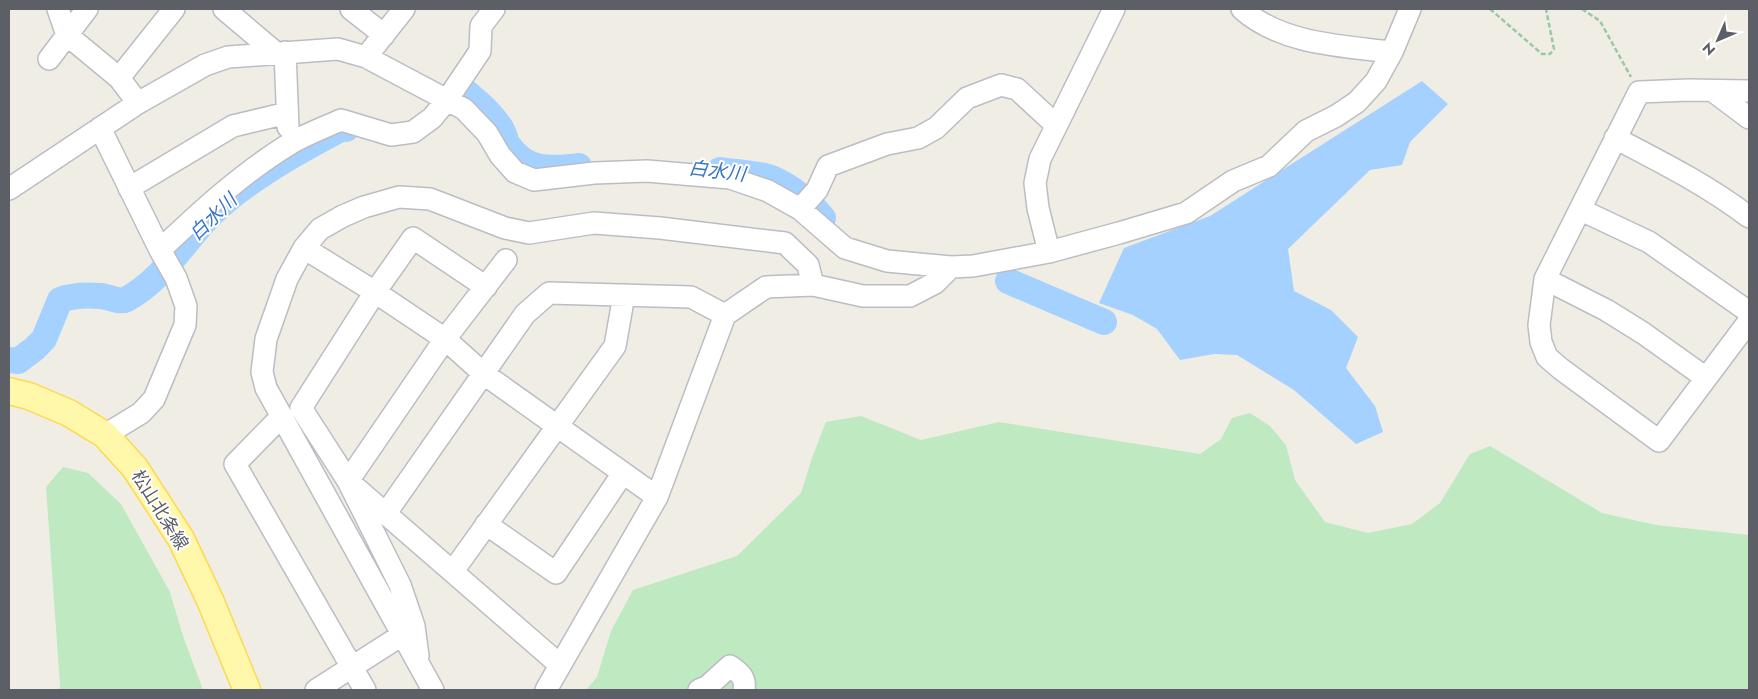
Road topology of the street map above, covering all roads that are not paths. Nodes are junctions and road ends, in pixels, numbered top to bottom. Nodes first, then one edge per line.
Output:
1 (58, 9) edge
2 (88, 9) edge
3 (174, 9) edge
4 (224, 9) edge
5 (351, 9) edge
6 (404, 9) edge
7 (494, 9) edge
8 (1114, 9) edge
9 (1242, 9) edge
10 (1410, 9) edge
11 (67, 35) junction
12 (384, 35) junction
13 (1392, 52) junction
14 (281, 53) junction
15 (366, 57) junction
16 (49, 59) dead end
17 (119, 78) junction
18 (1713, 91) junction
19 (1749, 91) edge
20 (447, 100) junction
21 (138, 103) junction
22 (287, 113) junction
23 (1749, 118) edge
24 (1056, 125) junction
25 (100, 128) junction
26 (1615, 138) junction
27 (288, 144) junction
28 (129, 188) junction
29 (9, 190) edge
30 (800, 209) junction
31 (1581, 210) junction
32 (1749, 217) edge
33 (304, 248) junction
34 (160, 250) junction
35 (1049, 252) junction
36 (506, 260) dead end
37 (951, 267) junction
38 (1545, 278) junction
39 (813, 285) junction
40 (486, 287) junction
41 (375, 292) junction
42 (624, 295) junction
43 (1749, 312) edge
44 (725, 315) junction
45 (1745, 336) edge
46 (445, 338) junction
47 (484, 374) junction
48 (1706, 378) junction
49 (9, 391) edge
50 (282, 416) junction
51 (557, 426) junction
52 (105, 435) junction
53 (623, 473) junction
54 (348, 481) junction
55 (658, 497) junction
56 (386, 513) junction
57 (486, 524) junction
58 (453, 571) junction
59 (402, 635) junction
60 (560, 665) junction
61 (350, 667) junction
62 (420, 668) junction
63 (247, 690) edge
64 (316, 690) edge
65 (365, 690) edge
66 (433, 690) edge
67 (546, 690) edge
68 (699, 690) edge
69 (744, 690) edge

1 - 11 street
2 - 11 street
3 - 17 street
4 - 14 street
5 - 12 street
6 - 12 street
7 - 20 street
8 - 24 street
9 - 13 street
10 - 13 street
11 - 16 street
11 - 17 street
12 - 15 street
13 - 35 street
14 - 15 street
14 - 21 street
14 - 22 street
15 - 20 street
17 - 21 street
18 - 19 street
18 - 23 street
18 - 26 street
20 - 27 street
20 - 30 street
21 - 25 street
22 - 27 street
22 - 28 street
24 - 30 street
24 - 35 street
25 - 28 street
25 - 29 street
26 - 31 street
26 - 32 street
27 - 34 street
28 - 34 street
30 - 37 street
31 - 38 street
31 - 43 street
33 - 39 street
33 - 41 street
33 - 50 street
34 - 52 street
35 - 37 street
36 - 40 street
37 - 39 street
38 - 48 street
38 - 48 street
39 - 44 street
40 - 41 street
40 - 46 street
41 - 46 street
41 - 54 street
42 - 44 street
42 - 47 street
42 - 51 street
44 - 55 street
45 - 48 street
46 - 47 street
46 - 54 street
47 - 51 street
47 - 56 street
49 - 52 main road, 松山北条線
50 - 59 street
50 - 61 street
51 - 53 street
51 - 57 street
52 - 63 main road, 松山北条線
53 - 55 street
53 - 57 street
54 - 56 street
54 - 62 street
55 - 60 street
56 - 58 street
57 - 58 street
58 - 60 street
59 - 61 street
59 - 62 street
60 - 67 street
61 - 64 street
61 - 65 street
62 - 66 street
68 - 69 street

